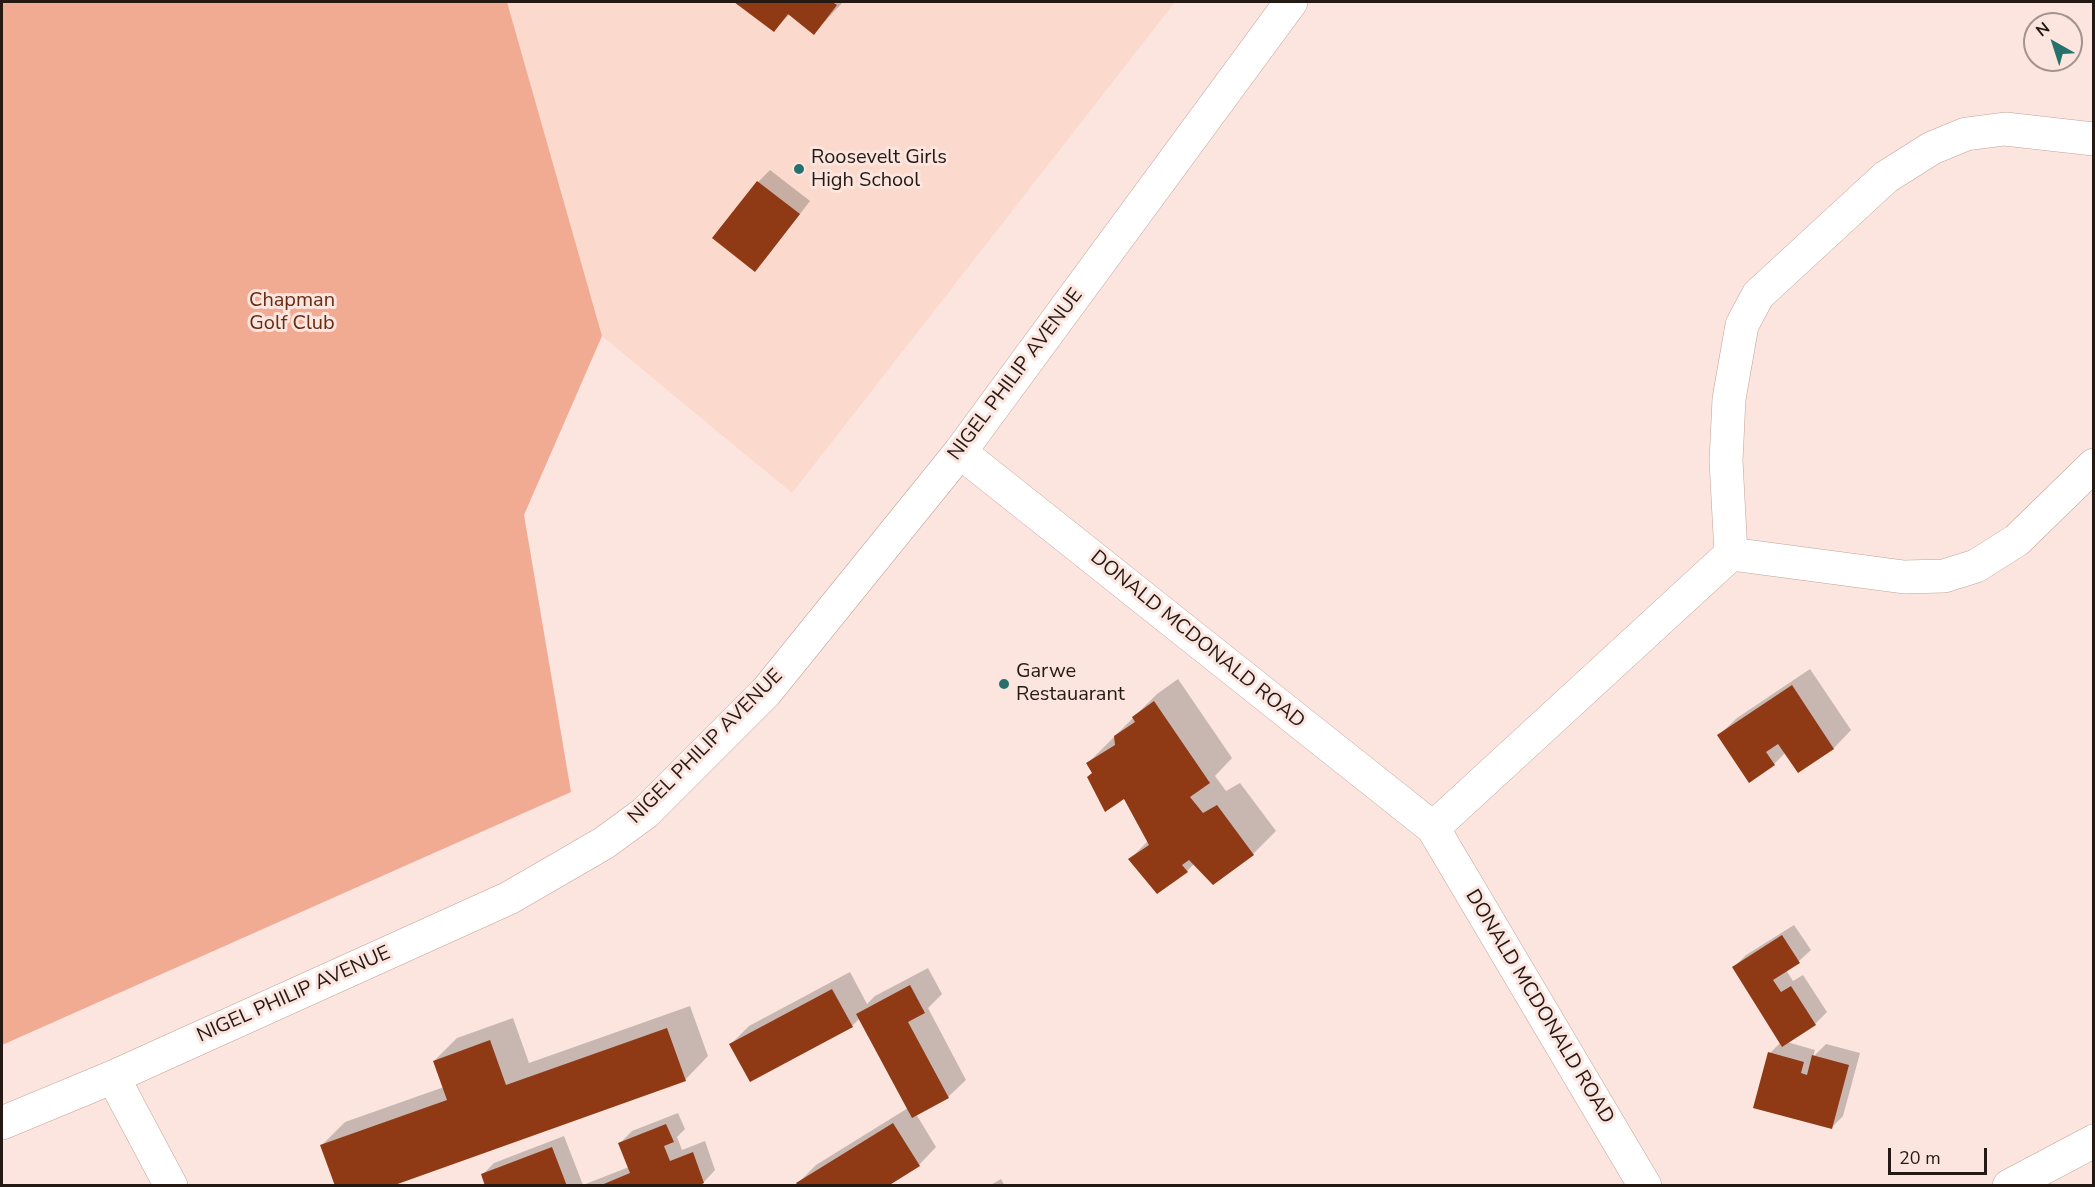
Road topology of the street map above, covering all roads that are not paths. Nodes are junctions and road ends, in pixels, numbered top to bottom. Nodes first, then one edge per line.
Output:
1 (1291, 2) edge
2 (2094, 139) edge
3 (960, 452) junction
4 (2094, 465) edge
5 (1731, 554) junction
6 (1433, 828) junction
7 (113, 1077) junction
8 (2, 1123) edge
9 (2094, 1141) edge
10 (171, 1185) edge
11 (1645, 1185) edge
12 (2009, 1185) edge

1 - 3 street, NIGEL PHILIP AVENUE
2 - 5 street
3 - 6 street, DONALD MCDONALD ROAD
3 - 7 street, NIGEL PHILIP AVENUE
4 - 5 street
5 - 6 street
6 - 11 street, DONALD MCDONALD ROAD
7 - 8 street, NIGEL PHILIP AVENUE
7 - 10 street
9 - 12 street

